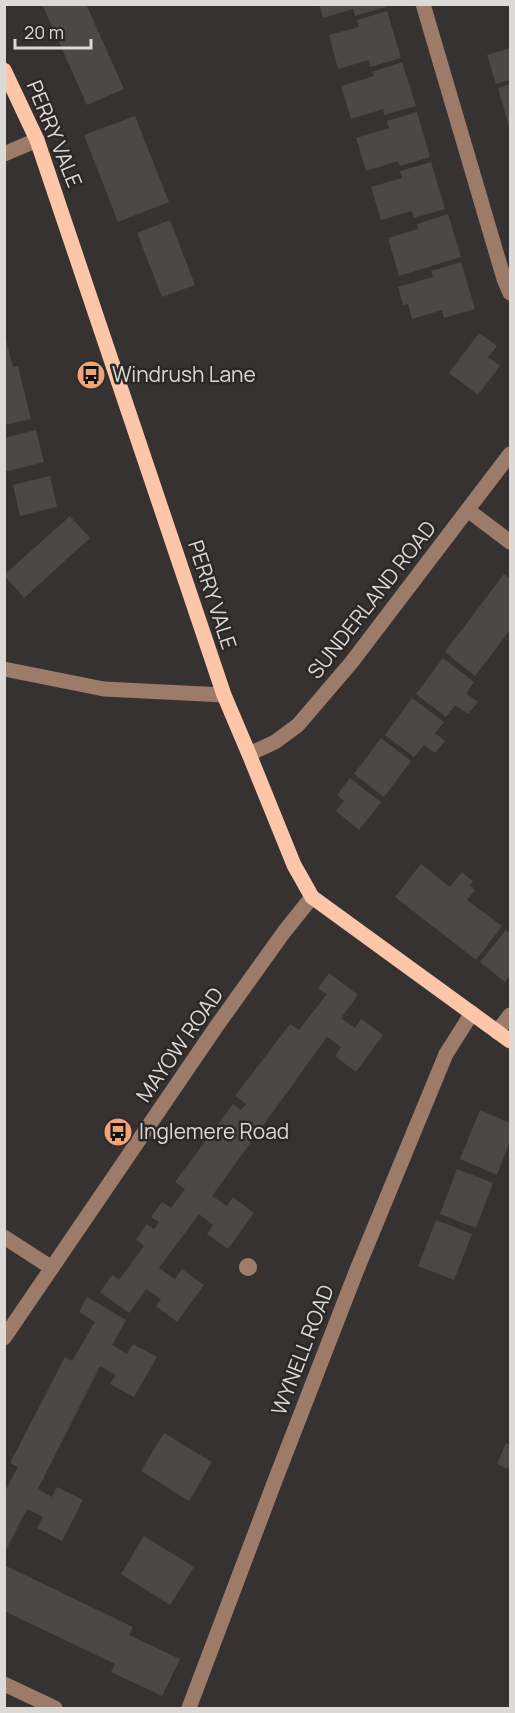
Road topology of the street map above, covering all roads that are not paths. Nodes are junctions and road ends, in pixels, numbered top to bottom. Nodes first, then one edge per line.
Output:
1 (423, 4) edge
2 (4, 69) edge
3 (38, 140) junction
4 (4, 154) edge
5 (510, 293) edge
6 (510, 454) edge
7 (469, 511) junction
8 (510, 542) edge
9 (4, 669) edge
10 (224, 695) junction
11 (249, 754) junction
12 (312, 897) junction
13 (472, 1013) junction
14 (510, 1015) edge
15 (497, 1032) junction
16 (510, 1041) edge
17 (4, 1237) edge
18 (52, 1268) junction
19 (4, 1338) edge
20 (4, 1684) edge
21 (55, 1708) edge
22 (189, 1708) edge

1 - 5 street
2 - 3 main road, PERRY VALE
3 - 4 street
3 - 10 main road, PERRY VALE
6 - 7 street, SUNDERLAND ROAD
7 - 8 street
7 - 11 street, SUNDERLAND ROAD
9 - 10 street
10 - 11 main road, PERRY VALE
11 - 12 main road, PERRY VALE
12 - 13 main road, PERRY VALE
12 - 18 street, MAYOW ROAD
13 - 15 main road, PERRY VALE
13 - 22 street, WYNELL ROAD
14 - 15 street
15 - 16 main road, PERRY VALE
17 - 18 street
18 - 19 street, MAYOW ROAD
20 - 21 street

